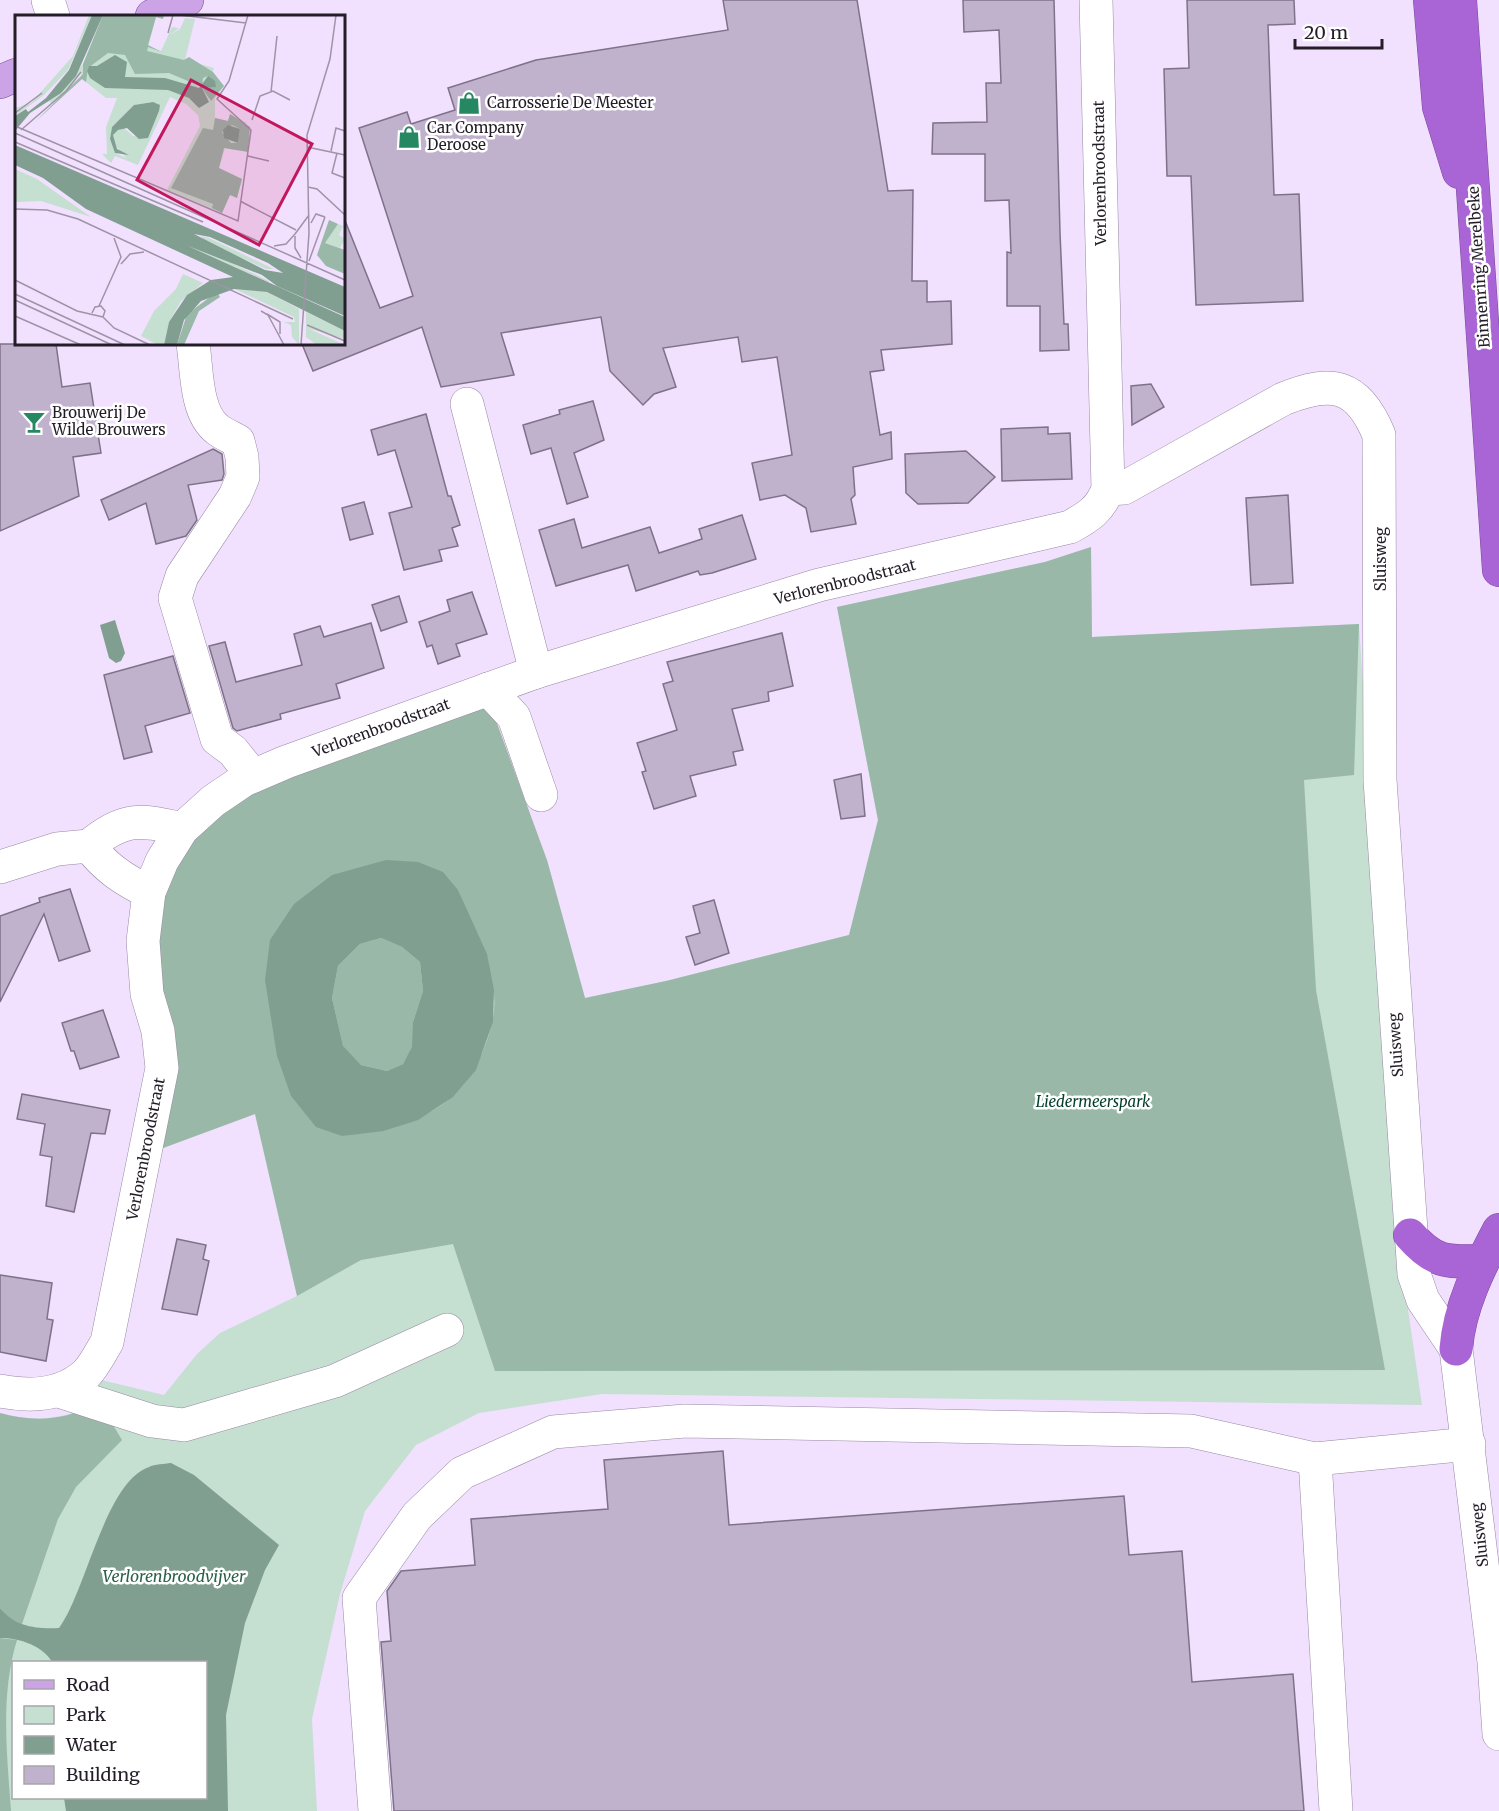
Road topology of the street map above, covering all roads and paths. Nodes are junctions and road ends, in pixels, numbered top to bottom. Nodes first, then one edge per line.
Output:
1 (48, 0) edge
2 (187, 0) edge
3 (1096, 0) edge
4 (1430, 0) edge
5 (1460, 0) edge
6 (53, 15) edge
7 (154, 15) edge
8 (15, 75) edge
9 (0, 82) edge
10 (1477, 234) junction
11 (193, 345) edge
12 (466, 404) dead end
13 (1108, 489) junction
14 (1499, 570) edge
15 (536, 672) junction
16 (488, 689) junction
17 (254, 776) junction
18 (541, 795) dead end
19 (182, 829) junction
20 (89, 846) junction
21 (0, 867) edge
22 (149, 892) junction
23 (1499, 1230) edge
24 (1410, 1235) junction
25 (1482, 1261) junction
26 (447, 1330) dead end
27 (1456, 1349) junction
28 (0, 1391) edge
29 (59, 1391) junction
30 (1470, 1444) junction
31 (1315, 1459) junction
32 (1499, 1734) edge
33 (375, 1811) edge
34 (1336, 1811) edge

1 - 6 street
2 - 7 main road
3 - 13 street, Verlorenbroodstraat
4 - 10 highway
5 - 10 highway, Binnenring Merelbeke
8 - 9 main road
10 - 14 highway, Binnenring Merelbeke
11 - 17 street
12 - 15 street
13 - 15 street, Verlorenbroodstraat
13 - 24 street, Sluisweg
15 - 16 street, Verlorenbroodstraat
16 - 17 street, Verlorenbroodstraat
16 - 18 street
17 - 19 street, Verlorenbroodstraat
19 - 20 street
19 - 22 street, Verlorenbroodstraat
20 - 21 street
20 - 22 street
22 - 29 street, Verlorenbroodstraat
23 - 25 highway
24 - 25 highway
24 - 27 street, Sluisweg
25 - 27 highway
26 - 29 street
27 - 30 street, Sluisweg
28 - 29 street, Verlorenbroodstraat
30 - 31 street
30 - 32 street, Sluisweg
31 - 33 street
31 - 34 street

